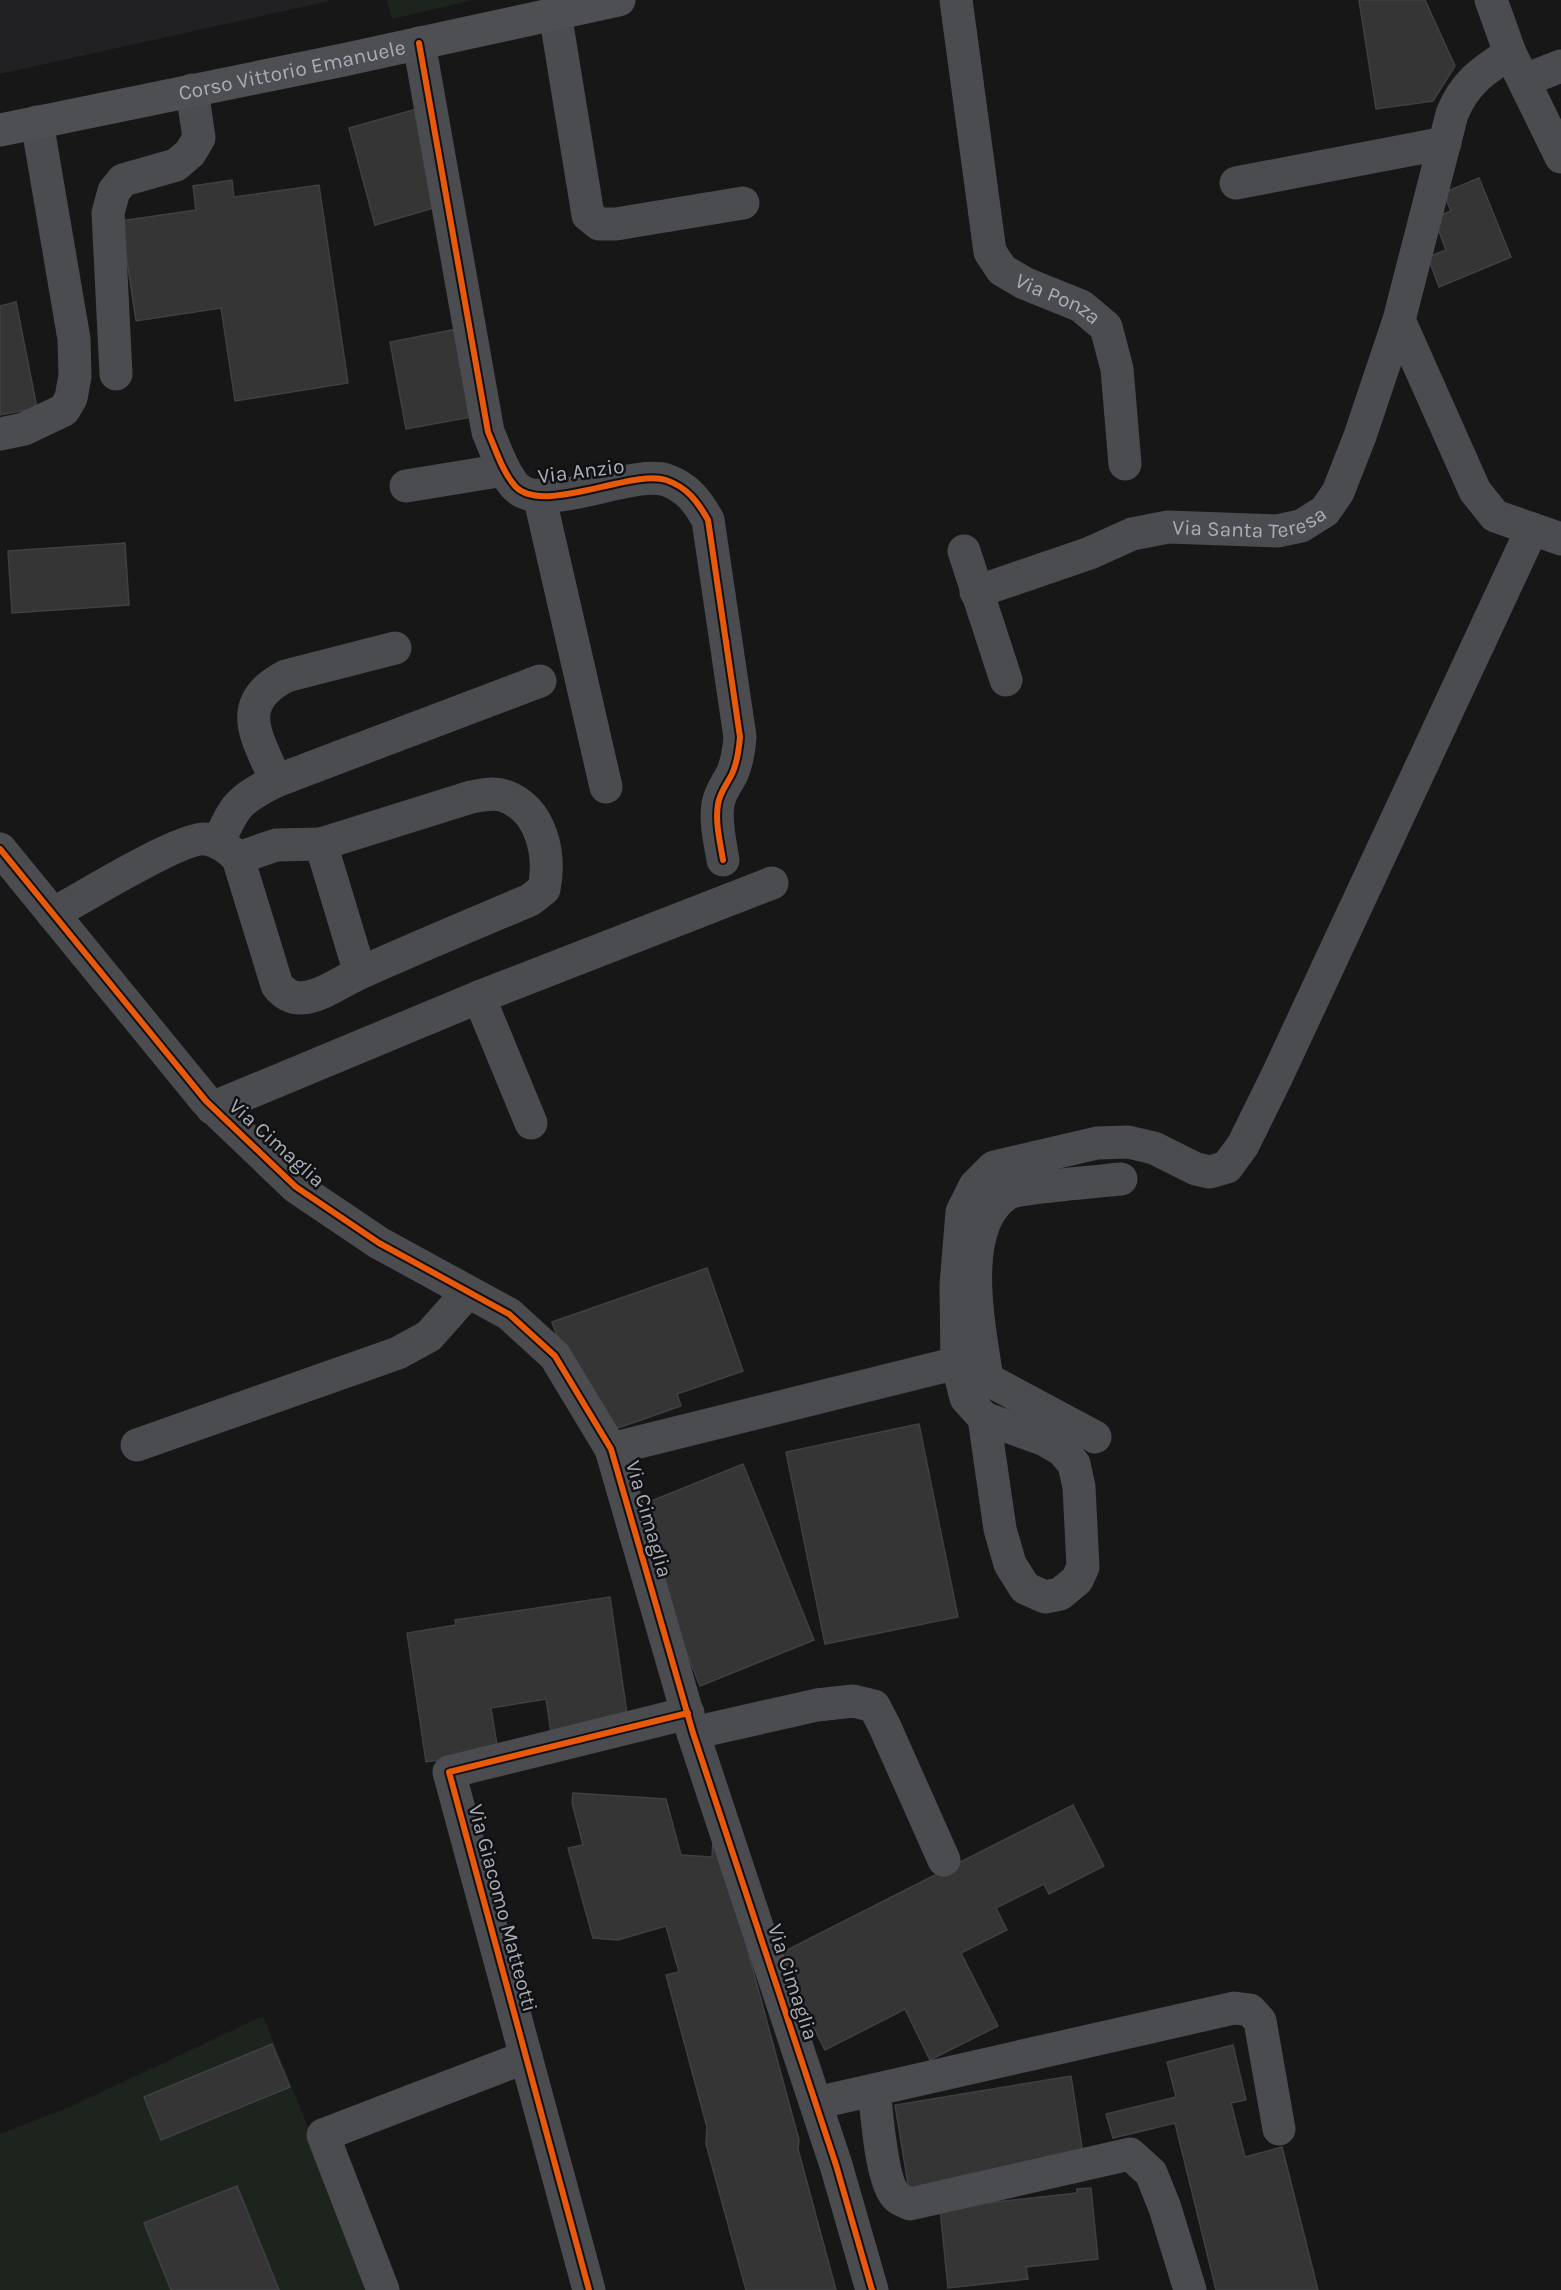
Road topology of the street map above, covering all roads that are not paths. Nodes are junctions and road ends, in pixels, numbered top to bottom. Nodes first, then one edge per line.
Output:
1 (619, 0) edge
2 (956, 0) edge
3 (1491, 0) edge
4 (555, 13) junction
5 (419, 43) junction
6 (1561, 66) edge
7 (1518, 67) junction
8 (192, 90) junction
9 (37, 122) junction
10 (0, 130) edge
11 (1445, 143) junction
12 (1561, 157) edge
13 (1236, 183) dead end
14 (743, 203) dead end
15 (1399, 320) junction
16 (116, 374) dead end
17 (0, 434) edge
18 (1125, 464) dead end
19 (504, 470) junction
20 (406, 486) dead end
21 (539, 495) junction
22 (1547, 534) edge
23 (964, 551) dead end
24 (976, 592) junction
25 (395, 648) dead end
26 (1006, 680) dead end
27 (540, 681) dead end
28 (276, 781) junction
29 (606, 787) dead end
30 (321, 844) junction
31 (228, 850) junction
32 (723, 860) dead end
33 (4, 863) edge
34 (772, 883) dead end
35 (53, 914) junction
36 (360, 973) junction
37 (479, 997) junction
38 (212, 1108) junction
39 (531, 1123) dead end
40 (1121, 1179) dead end
41 (468, 1292) junction
42 (957, 1363) junction
43 (987, 1379) junction
44 (984, 1418) junction
45 (1095, 1437) dead end
46 (137, 1445) dead end
47 (611, 1449) junction
48 (690, 1723) junction
49 (944, 1860) dead end
50 (526, 2057) junction
51 (874, 2090) junction
52 (816, 2103) junction
53 (1279, 2129) dead end
54 (383, 2290) edge
55 (589, 2290) edge
56 (872, 2290) edge
57 (1190, 2290) edge

1 - 4 main road, Corso Vittorio Emanuele
2 - 18 street, Via Ponza
3 - 7 street
4 - 5 main road, Corso Vittorio Emanuele
4 - 14 street
5 - 8 main road, Corso Vittorio Emanuele
5 - 19 street, Via Anzio
6 - 7 street, Via Santa Teresa
7 - 11 street, Via Santa Teresa
7 - 12 street
8 - 9 main road, Corso Vittorio Emanuele
8 - 16 street
9 - 10 main road, Corso Vittorio Emanuele
9 - 17 street
11 - 13 street
11 - 15 street, Via Santa Teresa
15 - 22 street
15 - 24 street, Via Santa Teresa
19 - 20 street
19 - 21 street, Via Anzio
21 - 29 street
21 - 32 street, Via Anzio
22 - 42 street
23 - 24 street
24 - 26 street
25 - 28 street
27 - 28 street
28 - 31 street
30 - 31 street
30 - 36 street
30 - 36 street
31 - 35 street
31 - 36 street
33 - 35 street, Via Cimaglia
34 - 37 street
35 - 38 street, Via Cimaglia
37 - 38 street
37 - 39 street
38 - 41 street, Via Cimaglia
40 - 43 street
41 - 46 street
41 - 47 street, Via Cimaglia
42 - 43 street
42 - 44 street
42 - 47 street
43 - 45 street
44 - 44 street
47 - 48 street, Via Cimaglia
48 - 49 street
48 - 50 street, Via Giacomo Matteotti
48 - 52 street, Via Cimaglia
50 - 54 street
50 - 55 street, Via Giacomo Matteotti
51 - 52 street
51 - 53 street
51 - 57 street
52 - 56 street, Via Cimaglia

